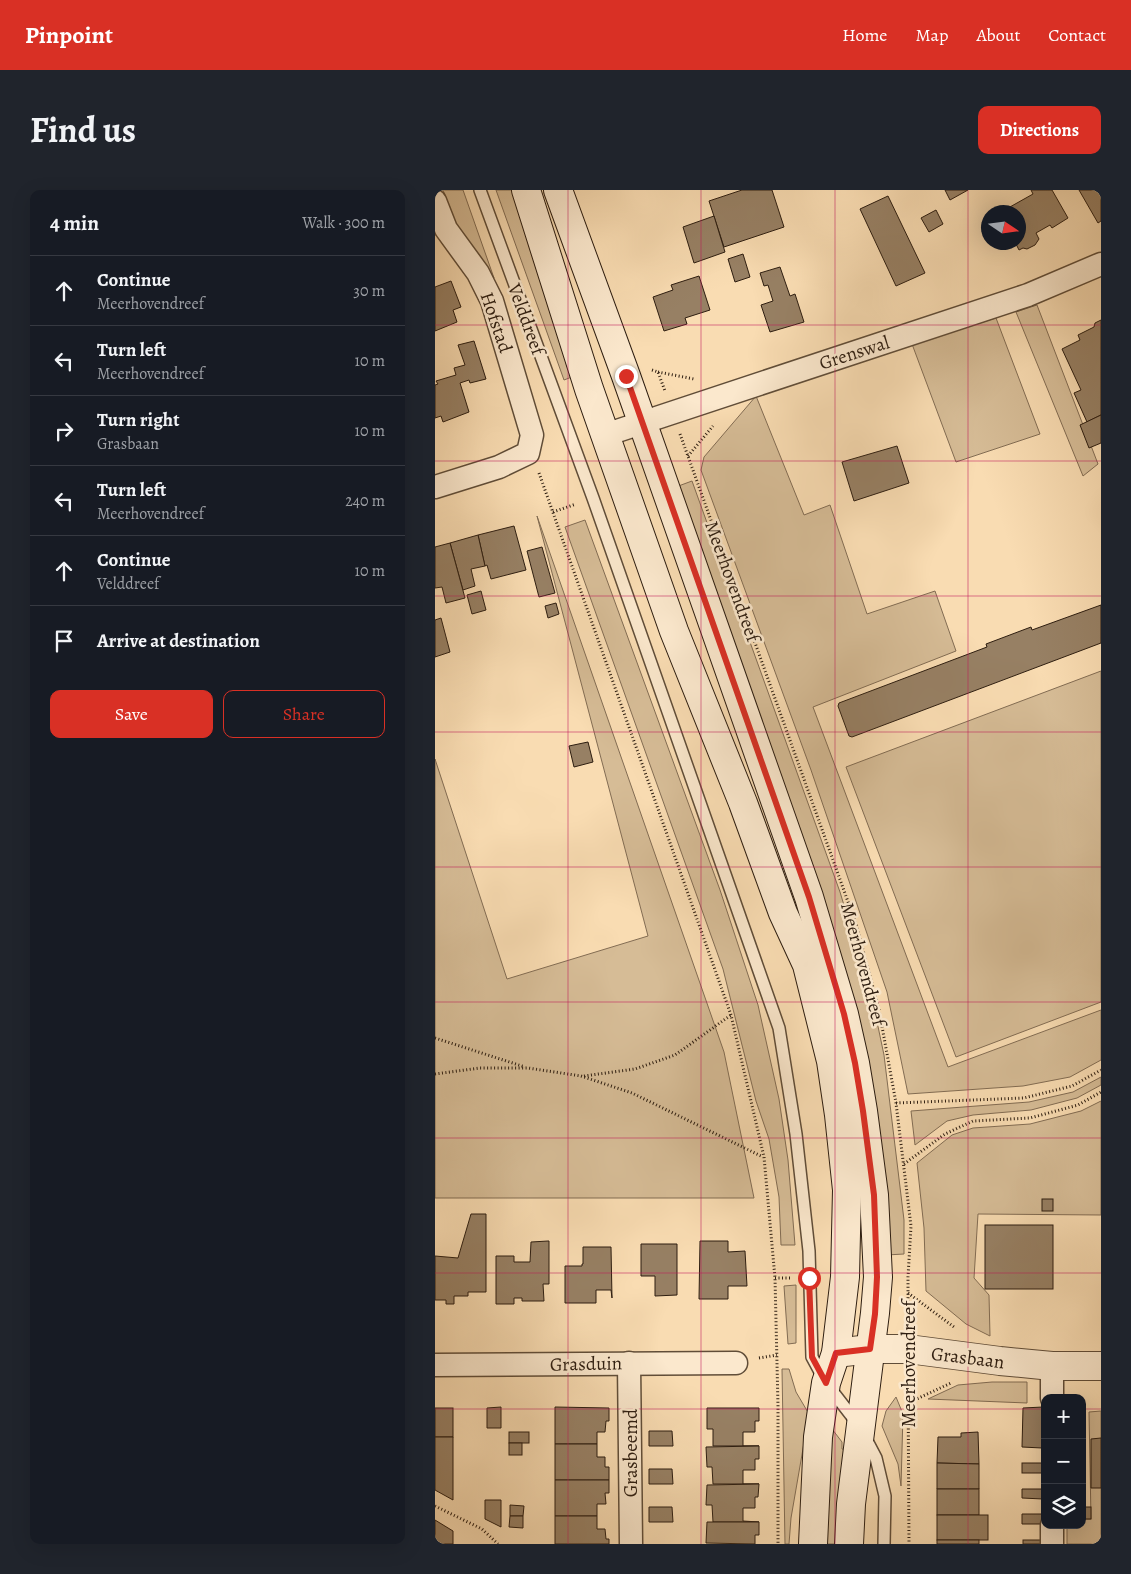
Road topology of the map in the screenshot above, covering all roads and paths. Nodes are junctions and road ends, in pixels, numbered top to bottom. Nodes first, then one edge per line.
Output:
1 (480, 190) edge
2 (526, 190) edge
3 (558, 190) edge
4 (435, 201) edge
5 (1101, 264) edge
6 (673, 412) junction
7 (642, 423) junction
8 (605, 435) junction
9 (528, 453) junction
10 (435, 487) edge
11 (731, 1015) junction
12 (435, 1038) edge
13 (528, 1068) junction
14 (1101, 1070) edge
15 (435, 1074) edge
16 (581, 1076) junction
17 (1101, 1092) edge
18 (896, 1103) junction
19 (764, 1157) junction
20 (904, 1164) junction
21 (870, 1349) junction
22 (908, 1349) junction
23 (836, 1353) junction
24 (629, 1363) junction
25 (736, 1363) dead end
26 (435, 1365) edge
27 (1052, 1366) junction
28 (1101, 1366) edge
29 (826, 1383) junction
30 (1052, 1394) edge
31 (860, 1427) junction
32 (435, 1506) edge
33 (1052, 1529) edge
34 (499, 1544) edge
35 (631, 1544) edge
36 (778, 1544) edge
37 (813, 1544) edge
38 (849, 1544) edge
39 (884, 1544) edge
40 (909, 1544) edge
41 (1052, 1544) edge

1 - 29 lane, Velddreef
2 - 8 main road, Velddreef
3 - 7 main road
4 - 9 street, Hofstad
5 - 6 street, Grenswal
6 - 7 street, Grenswal
6 - 18 path, Meerhovendreef
7 - 8 street, Grenswal
7 - 21 main road, Meerhovendreef
8 - 23 main road
9 - 10 street
9 - 11 path
11 - 16 path
11 - 19 path
12 - 13 path
13 - 15 path
13 - 16 path
14 - 18 path
16 - 19 path
17 - 20 path
18 - 20 path, Meerhovendreef
19 - 36 path
20 - 22 path, Meerhovendreef
21 - 22 main road, Grasbaan
21 - 23 main road, Grasbaan
21 - 31 main road, Meerhovendreef
22 - 27 main road, Grasbaan
22 - 40 path, Meerhovendreef
23 - 29 main road
24 - 25 street, Grasduin
24 - 26 street, Grasduin
24 - 35 street, Grasbeemd
27 - 28 main road, Grasbaan
27 - 30 street
29 - 31 lane
29 - 37 main road
31 - 38 main road, Meerhovendreef
31 - 39 lane
32 - 34 path
33 - 41 street

